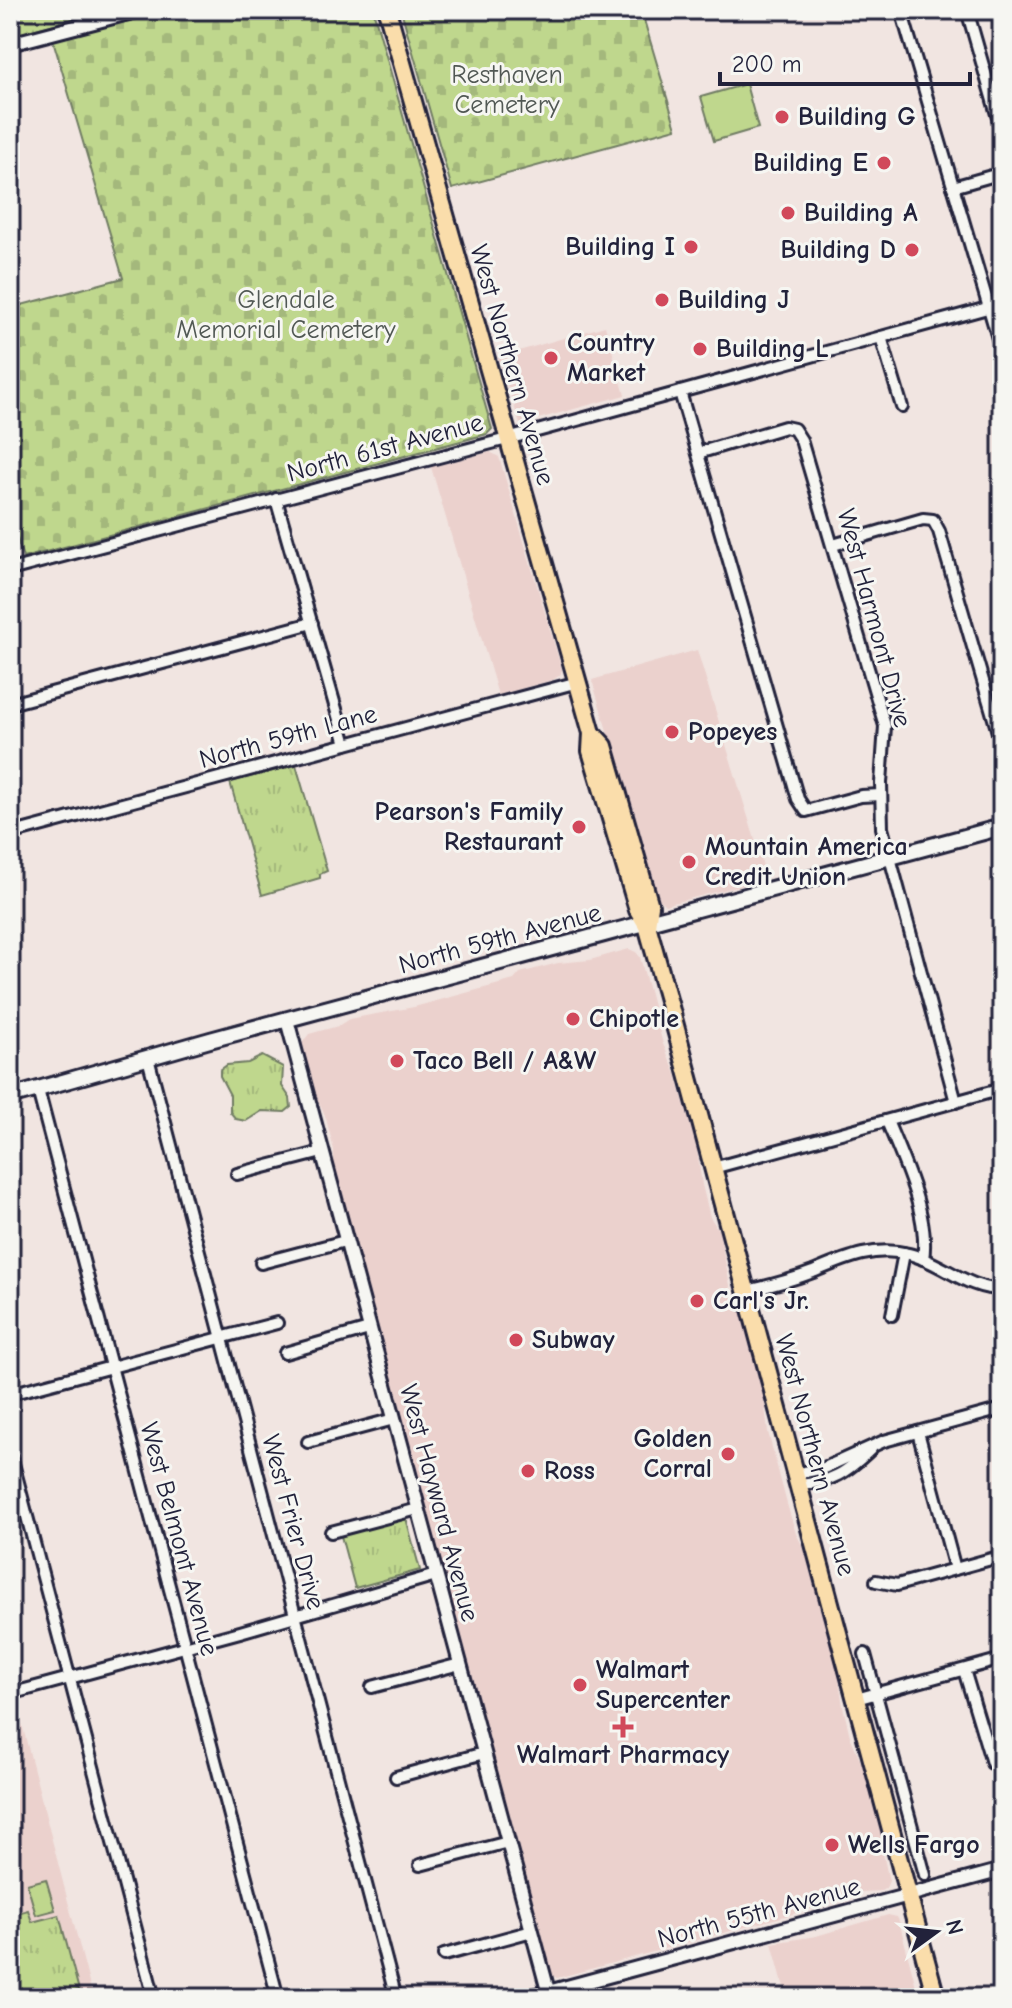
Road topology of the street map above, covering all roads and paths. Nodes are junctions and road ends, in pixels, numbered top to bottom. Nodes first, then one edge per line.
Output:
1 (140, 10) edge
2 (387, 10) edge
3 (901, 10) edge
4 (967, 10) edge
5 (10, 44) edge
6 (1000, 114) edge
7 (1002, 132) edge
8 (1002, 173) edge
9 (953, 187) junction
10 (1002, 304) edge
11 (989, 307) junction
12 (881, 337) junction
13 (1002, 352) edge
14 (680, 392) junction
15 (902, 407) dead end
16 (508, 438) junction
17 (698, 453) junction
18 (276, 499) junction
19 (833, 545) junction
20 (10, 570) edge
21 (312, 623) junction
22 (578, 682) junction
23 (10, 704) edge
24 (999, 728) edge
25 (346, 744) junction
26 (1002, 746) edge
27 (881, 795) junction
28 (1002, 827) edge
29 (10, 834) edge
30 (890, 858) junction
31 (647, 925) junction
32 (287, 1020) junction
33 (148, 1058) junction
34 (38, 1090) junction
35 (1001, 1093) edge
36 (10, 1097) edge
37 (956, 1102) junction
38 (887, 1121) junction
39 (322, 1152) junction
40 (713, 1168) junction
41 (237, 1174) dead end
42 (345, 1241) junction
43 (904, 1253) junction
44 (923, 1259) junction
45 (261, 1263) dead end
46 (1002, 1289) edge
47 (747, 1291) junction
48 (892, 1315) dead end
49 (277, 1323) dead end
50 (369, 1329) junction
51 (221, 1337) junction
52 (285, 1353) dead end
53 (111, 1367) junction
54 (10, 1394) edge
55 (1002, 1409) edge
56 (394, 1419) junction
57 (918, 1432) junction
58 (308, 1442) dead end
59 (10, 1452) edge
60 (797, 1480) junction
61 (418, 1509) junction
62 (331, 1532) dead end
63 (1002, 1556) edge
64 (955, 1569) junction
65 (436, 1575) junction
66 (876, 1581) dead end
67 (295, 1616) junction
68 (184, 1646) junction
69 (865, 1654) dead end
70 (1002, 1659) edge
71 (460, 1664) junction
72 (964, 1670) junction
73 (69, 1678) junction
74 (372, 1687) dead end
75 (10, 1694) edge
76 (876, 1694) junction
77 (856, 1699) junction
78 (484, 1753) junction
79 (997, 1763) edge
80 (396, 1777) dead end
81 (508, 1842) junction
82 (420, 1865) dead end
83 (1002, 1870) edge
84 (925, 1875) dead end
85 (909, 1897) junction
86 (532, 1931) junction
87 (444, 1955) dead end
88 (549, 1995) edge
89 (154, 1998) edge
90 (278, 1998) edge
91 (396, 1998) edge
92 (526, 1998) edge
93 (936, 1998) edge

1 - 5 street
2 - 16 main road, West Northern Avenue
3 - 9 street
4 - 6 street
6 - 7 street
8 - 9 street
9 - 11 street
10 - 11 street, North 61st Avenue
11 - 12 street, North 61st Avenue
11 - 13 street
12 - 14 street, North 61st Avenue
12 - 15 street
14 - 16 street, North 61st Avenue
14 - 17 street
16 - 18 street, North 61st Avenue
16 - 22 main road, West Northern Avenue
17 - 19 street, West Harmont Drive
17 - 27 street
18 - 20 street, North 61st Avenue
18 - 21 street
19 - 24 street
19 - 27 street, West Harmont Drive
21 - 23 street
21 - 25 street
22 - 25 street, North 59th Lane
22 - 31 main road, West Northern Avenue
24 - 26 street
25 - 29 street, North 59th Lane
27 - 30 street, West Harmont Drive
28 - 30 main road, North 59th Avenue
30 - 31 main road, North 59th Avenue
30 - 37 street, West Harmont Drive
31 - 32 main road, North 59th Avenue
31 - 40 main road, West Northern Avenue
32 - 33 main road, North 59th Avenue
32 - 39 street, West Hayward Avenue
33 - 34 main road, North 59th Avenue
33 - 51 street, West Frier Drive
34 - 36 main road, North 59th Avenue
34 - 53 street, West Belmont Avenue
35 - 37 street
37 - 38 street
38 - 40 street
38 - 44 street
39 - 41 street
39 - 42 street, West Hayward Avenue
40 - 47 main road, West Northern Avenue
42 - 45 street
42 - 50 street, West Hayward Avenue
43 - 44 street
43 - 47 street
43 - 48 street
44 - 46 street
47 - 60 main road, West Northern Avenue
49 - 51 street
50 - 52 street
50 - 56 street, West Hayward Avenue
51 - 53 street
51 - 67 street, West Frier Drive
53 - 54 street
53 - 68 street, West Belmont Avenue
55 - 57 street
56 - 58 street
56 - 61 street, West Hayward Avenue
57 - 60 street
57 - 64 street
59 - 73 street
60 - 77 main road, West Northern Avenue
61 - 62 street
61 - 65 street, West Hayward Avenue
63 - 64 street
64 - 66 street
65 - 67 street
65 - 71 street, West Hayward Avenue
67 - 68 street
67 - 91 street, West Frier Drive
68 - 73 street
68 - 90 street, West Belmont Avenue
69 - 76 street
70 - 72 street
71 - 74 street
71 - 78 street, West Hayward Avenue
72 - 76 street
72 - 79 street
73 - 75 street
73 - 89 street
76 - 77 street
76 - 84 street
77 - 85 main road, West Northern Avenue
78 - 80 street
78 - 81 street, West Hayward Avenue
81 - 82 street
81 - 86 street, West Hayward Avenue
83 - 85 street, North 55th Avenue
85 - 88 street, North 55th Avenue
85 - 93 main road, West Northern Avenue
86 - 87 street
86 - 88 street, West Hayward Avenue
88 - 92 street, North 55th Avenue

